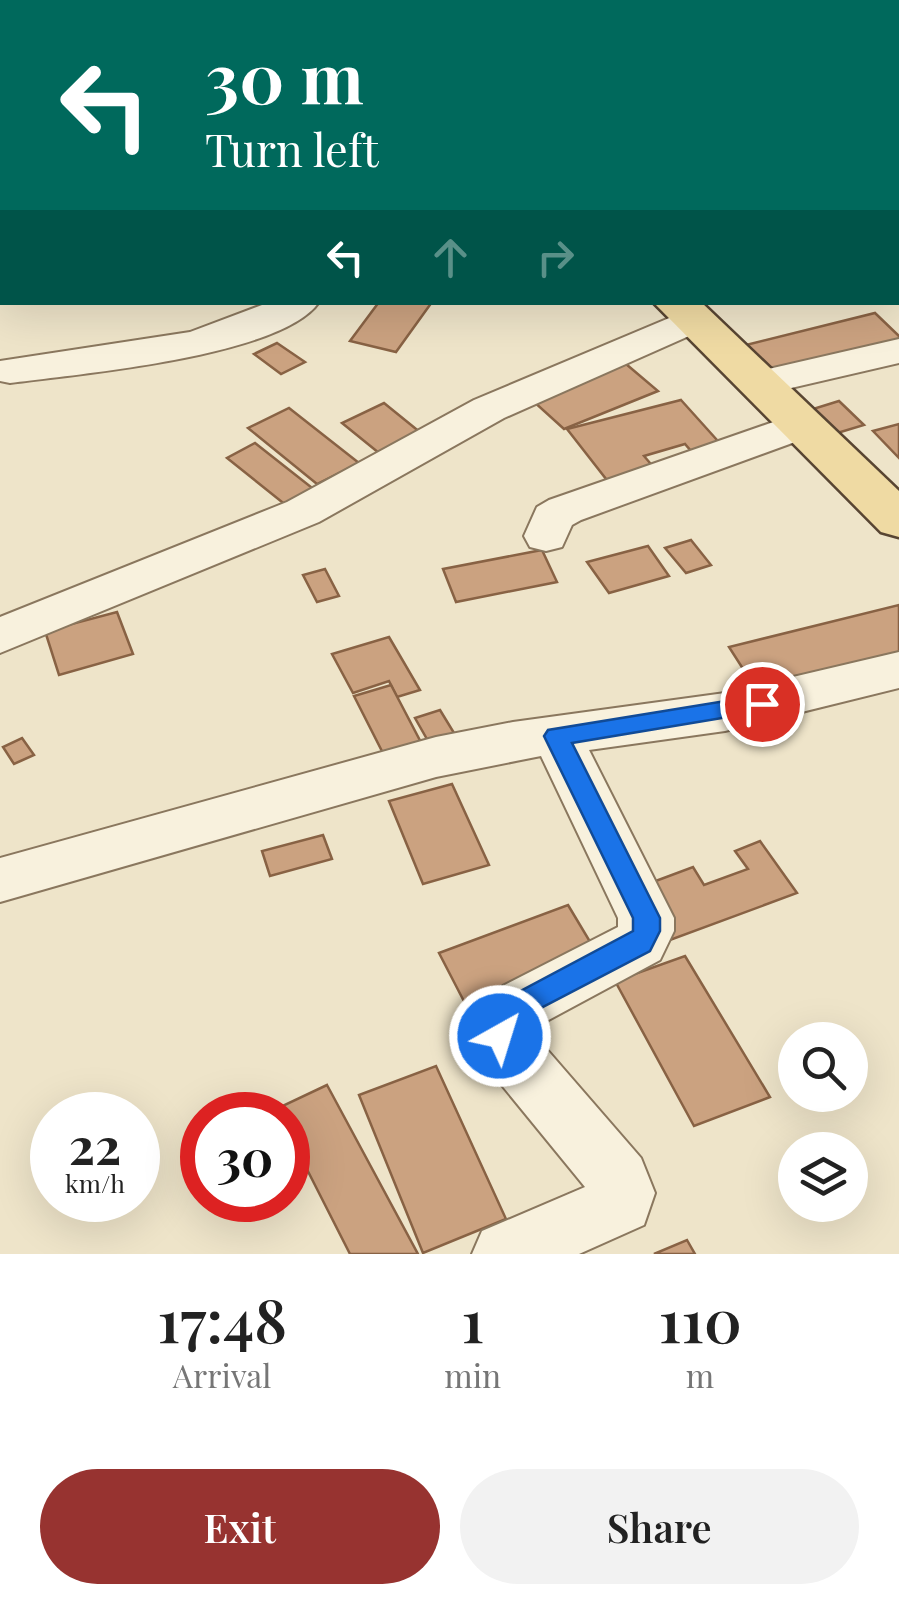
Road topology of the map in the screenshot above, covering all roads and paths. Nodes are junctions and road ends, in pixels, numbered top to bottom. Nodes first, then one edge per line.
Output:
1 (294, 305) edge
2 (684, 311) edge
3 (899, 352) edge
4 (10, 371) dead end
5 (761, 383) junction
6 (802, 426) junction
7 (899, 520) edge
8 (546, 536) dead end
9 (0, 636) edge
10 (899, 670) edge
11 (556, 736) junction
12 (0, 880) edge
13 (505, 1254) edge

1 - 4 street
2 - 5 main road
2 - 9 street
3 - 5 street
5 - 6 main road
6 - 7 main road
6 - 8 street
10 - 11 street
11 - 12 street
11 - 13 street

